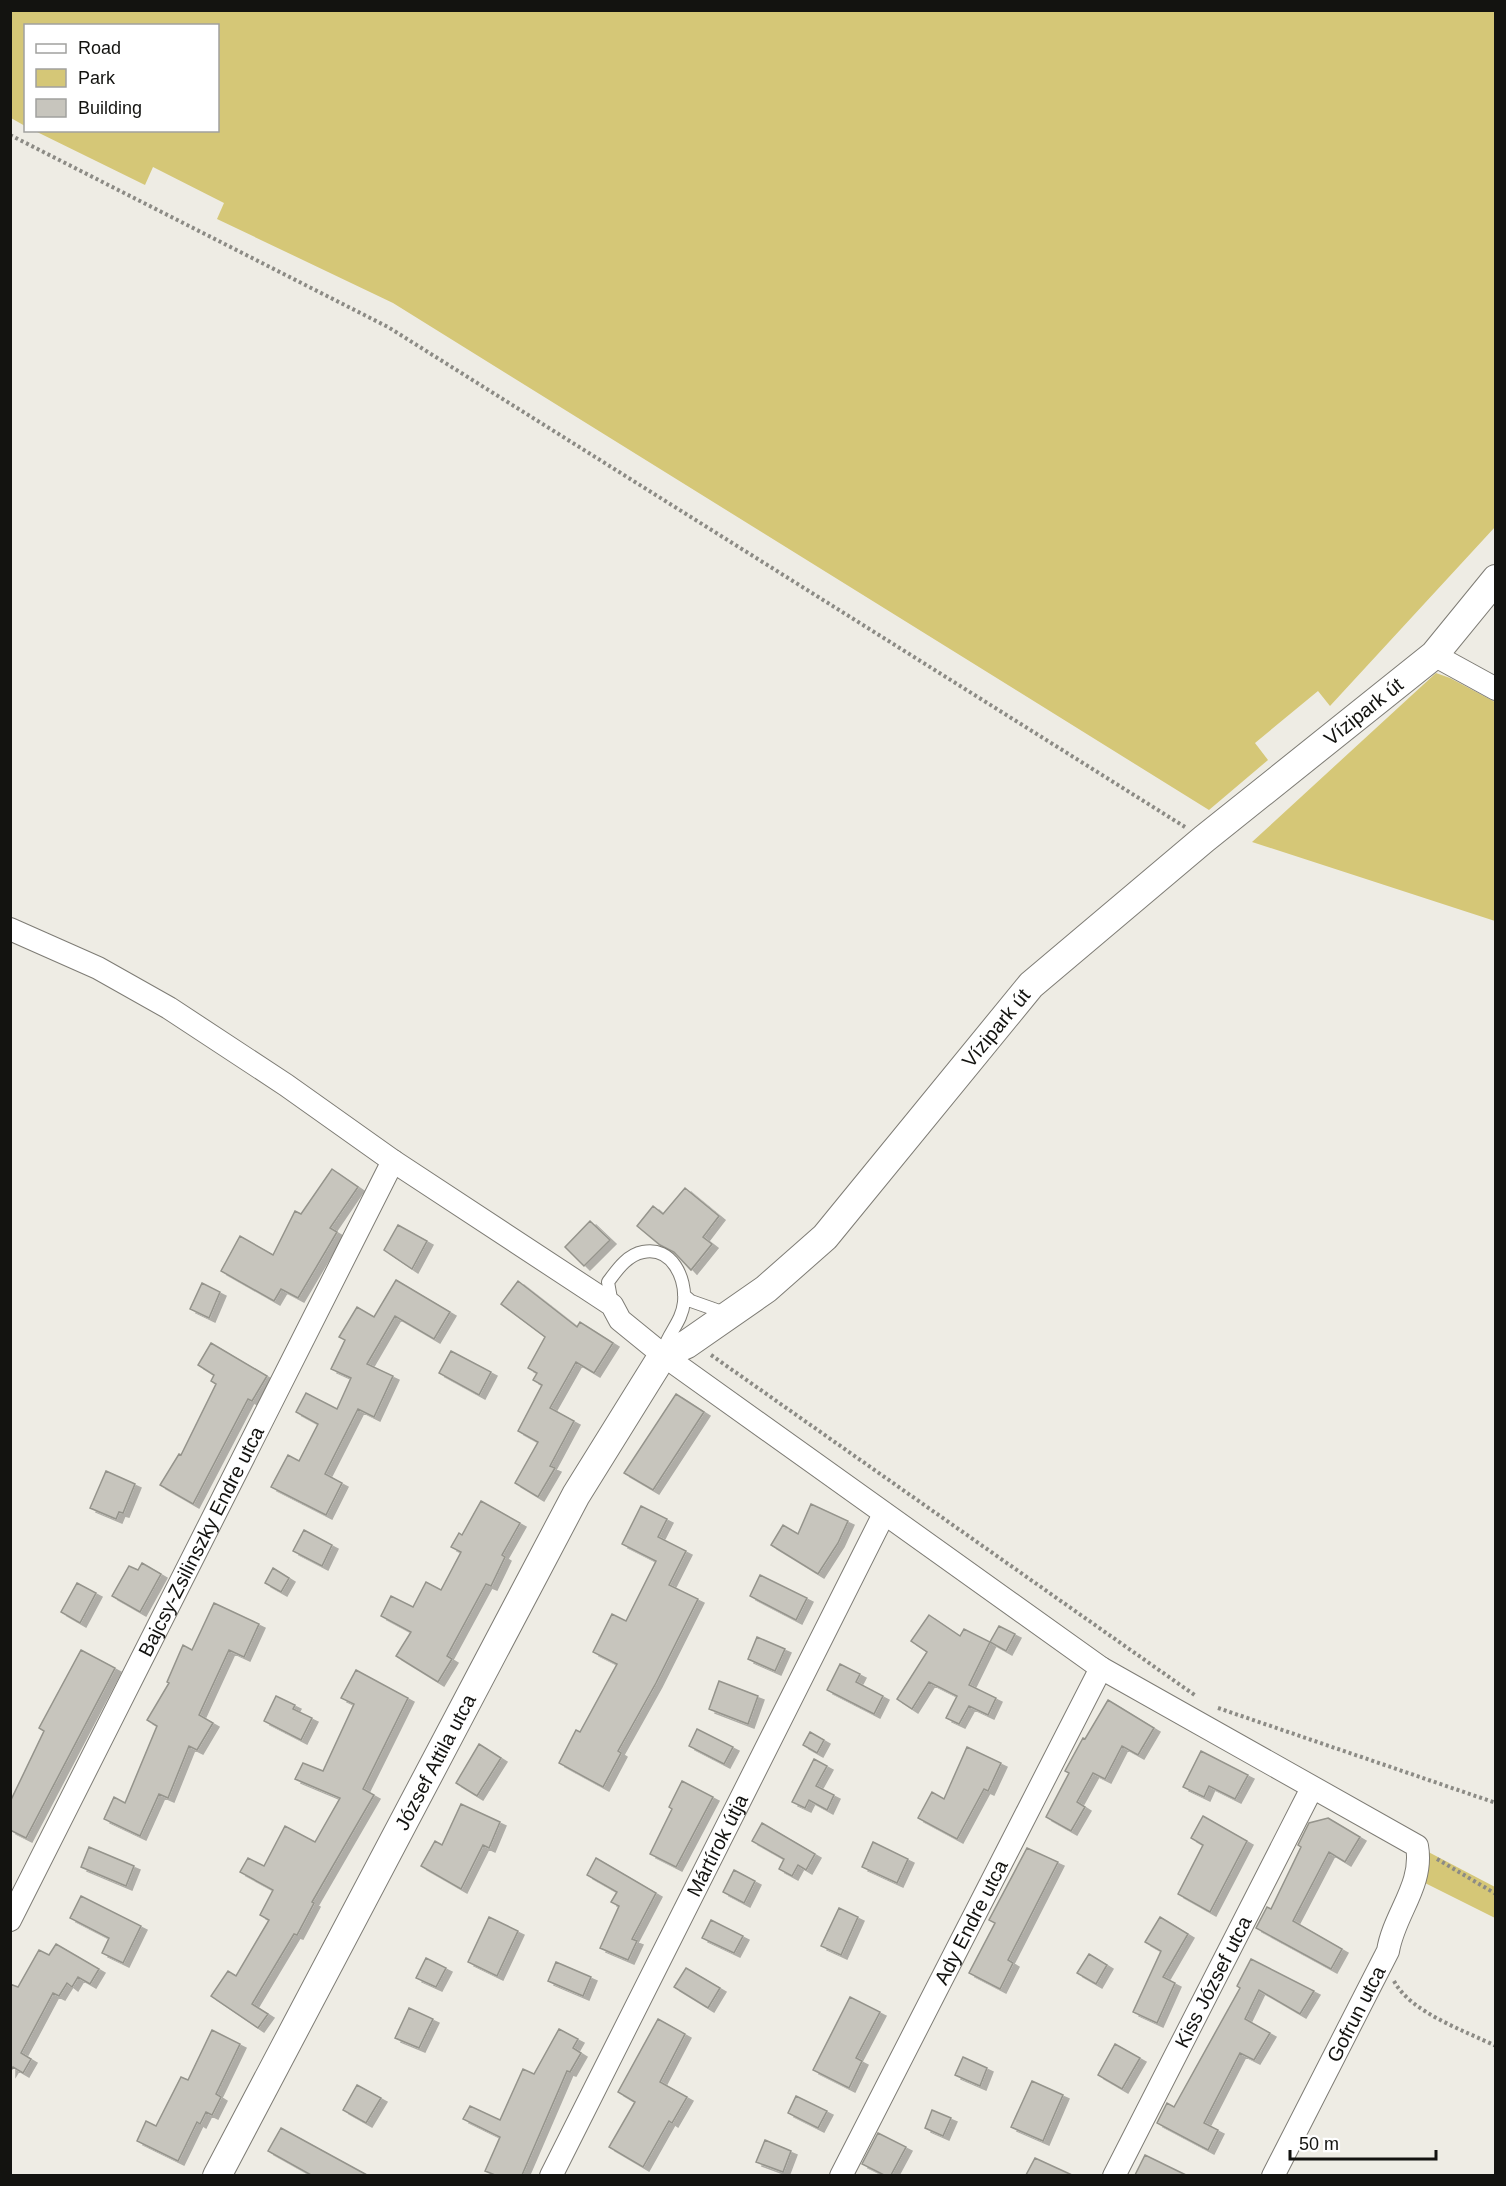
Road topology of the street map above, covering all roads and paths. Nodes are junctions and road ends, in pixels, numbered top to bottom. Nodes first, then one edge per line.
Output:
1 (10, 135) edge
2 (1496, 579) edge
3 (1434, 655) junction
4 (1496, 689) edge
5 (1204, 839) junction
6 (10, 929) edge
7 (393, 1161) junction
8 (684, 1295) junction
9 (612, 1305) junction
10 (732, 1312) junction
11 (692, 1341) junction
12 (663, 1355) junction
13 (884, 1514) junction
14 (1101, 1668) junction
15 (1201, 1699) dead end
16 (1210, 1705) dead end
17 (1312, 1788) junction
18 (1496, 1803) edge
19 (1417, 1846) junction
20 (1496, 1894) edge
21 (10, 1920) edge
22 (1388, 1951) junction
23 (1496, 2046) edge
24 (217, 2175) edge
25 (551, 2175) edge
26 (841, 2175) edge
27 (1114, 2175) edge
28 (1273, 2175) edge

1 - 5 path
2 - 3 street, Vízipark út
3 - 4 street
3 - 5 street, Vízipark út
5 - 10 street, Vízipark út
6 - 7 street
7 - 9 street
7 - 21 street, Bajcsy-Zsilinszky Endre utca
8 - 9 lane
8 - 10 lane
8 - 12 lane
9 - 12 street
10 - 11 street, Vízipark út
11 - 12 street, Vízipark út
11 - 15 path
12 - 13 street
12 - 24 street, József Attila utca
13 - 14 street
13 - 25 street, Mártírok útja
14 - 17 street
14 - 26 street, Ady Endre utca
16 - 18 path
17 - 19 street
17 - 27 street, Kiss József utca
19 - 20 path
19 - 22 street, Gofrun utca
22 - 23 path
22 - 28 street, Gofrun utca

